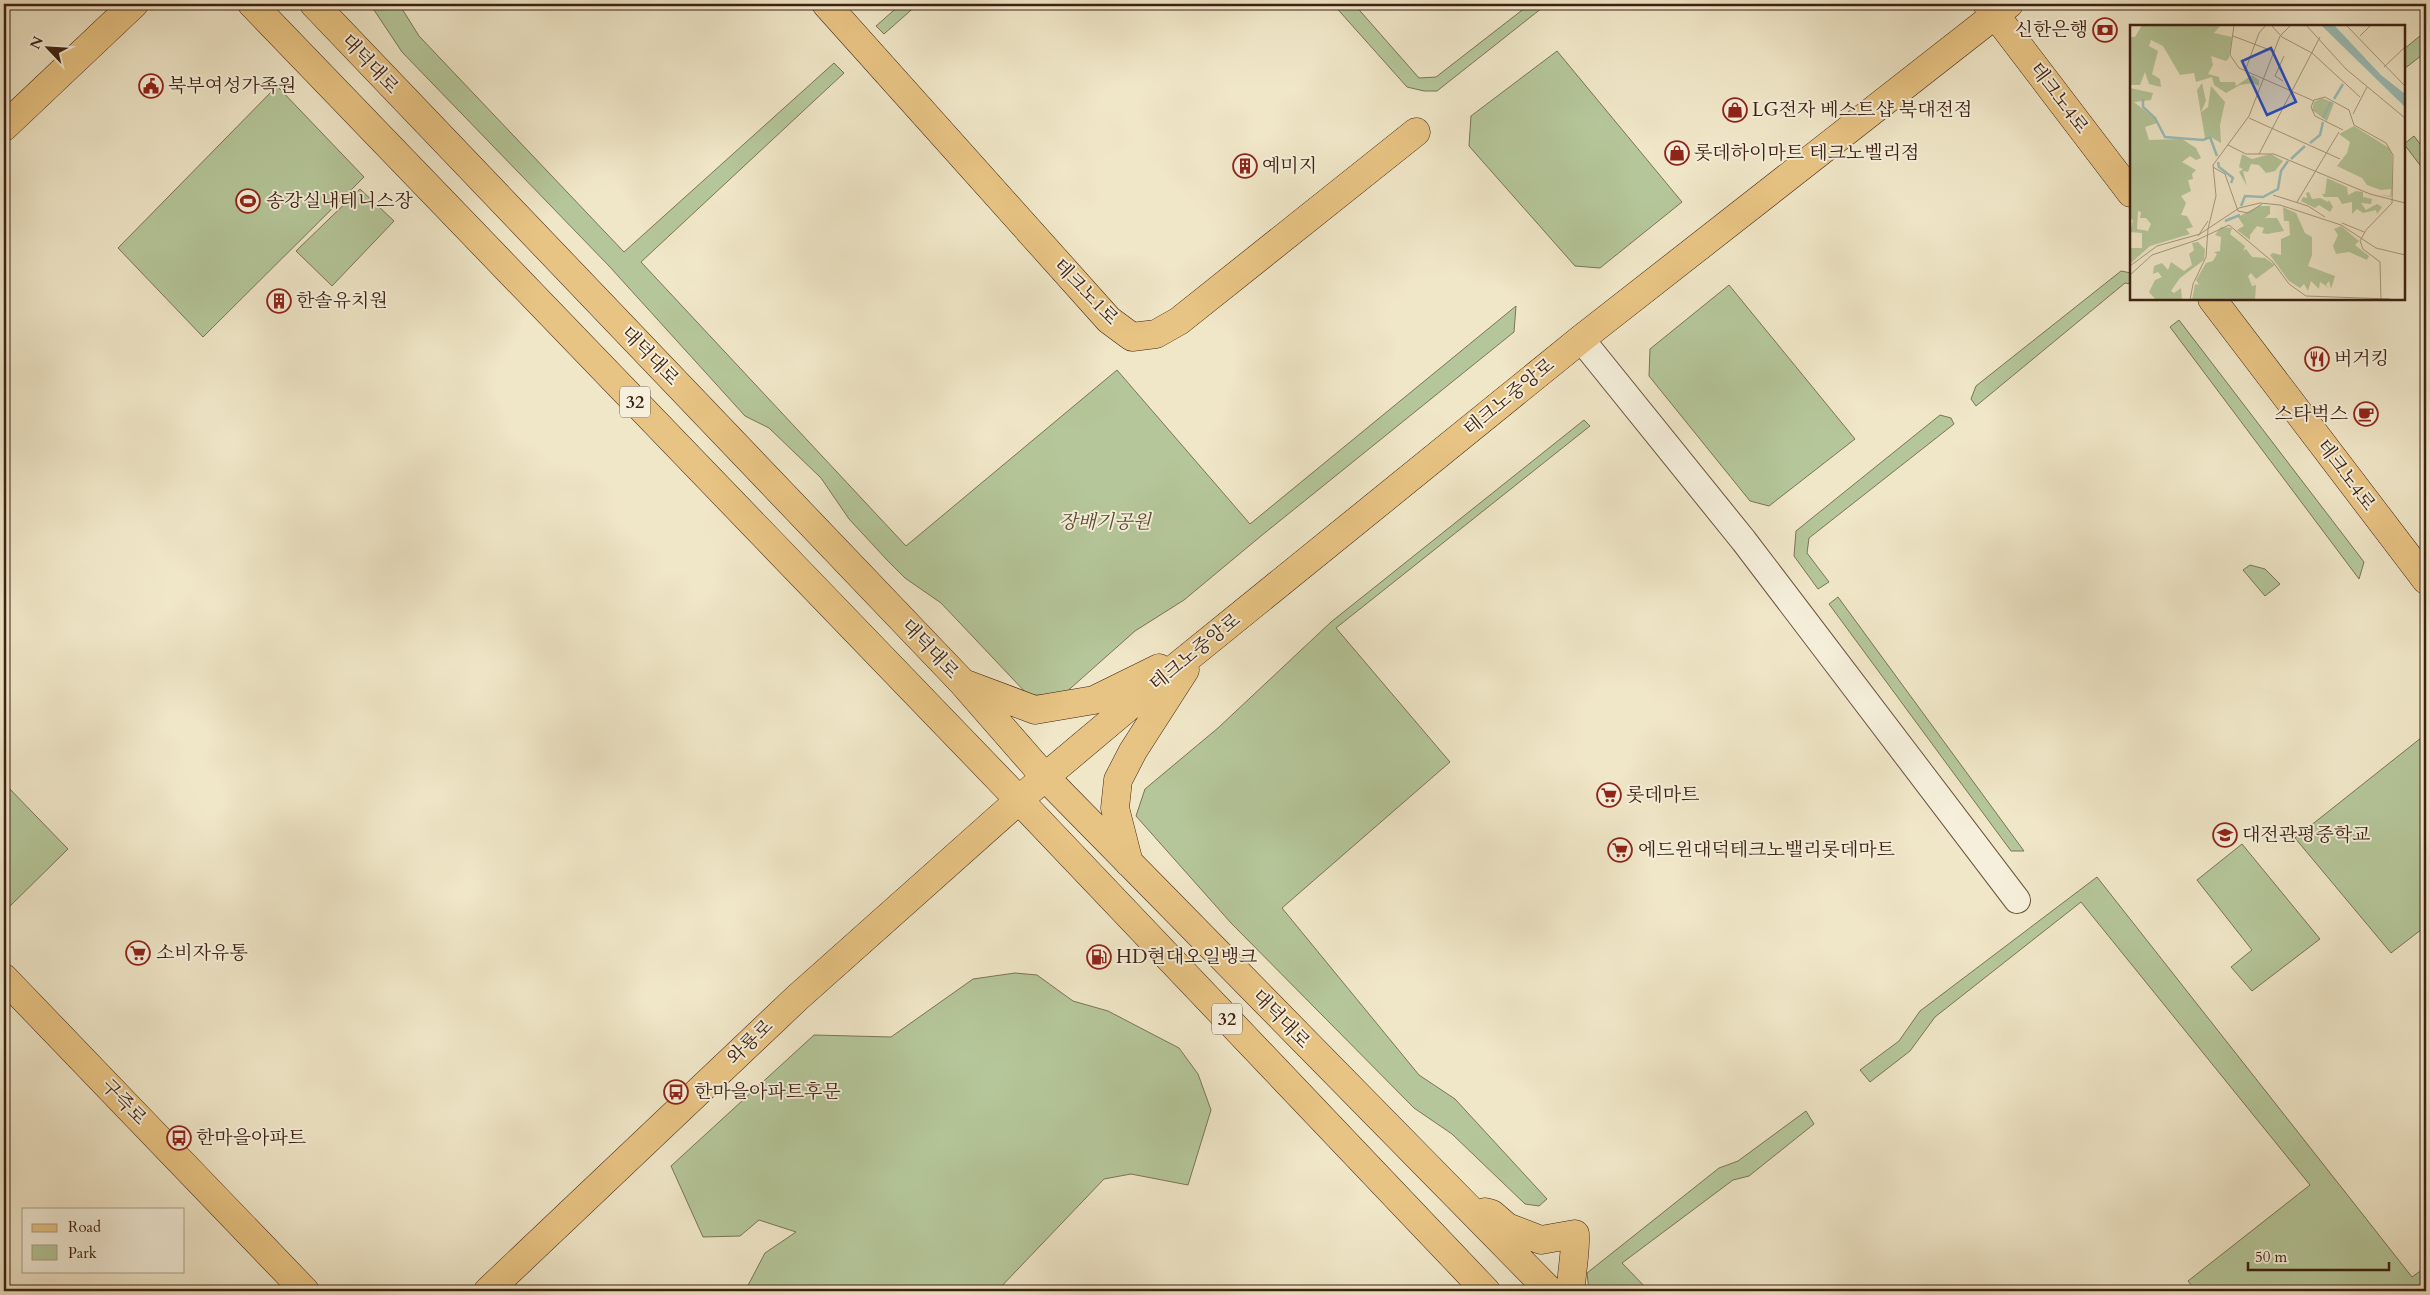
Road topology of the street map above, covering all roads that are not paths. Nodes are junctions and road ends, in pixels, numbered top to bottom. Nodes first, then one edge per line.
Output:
1 (134, 4) edge
2 (252, 4) edge
3 (314, 4) edge
4 (826, 4) edge
5 (1997, 7) edge
6 (4, 126) edge
7 (1416, 132) dead end
8 (2130, 192) edge
9 (2213, 300) edge
10 (1581, 339) junction
11 (2426, 580) edge
12 (1199, 649) junction
13 (962, 682) junction
14 (1045, 777) junction
15 (1019, 800) junction
16 (1129, 863) junction
17 (2017, 900) dead end
18 (4, 978) edge
19 (1462, 1203) junction
20 (305, 1291) edge
21 (488, 1291) edge
22 (1486, 1291) edge
23 (1550, 1291) edge
24 (1571, 1291) edge

1 - 6 main road
2 - 15 main road, 대덕대로 / 32
3 - 13 main road, 대덕대로 / 32
4 - 7 main road, 테크노1로
5 - 8 main road, 테크노4로
5 - 10 main road, 테크노중앙로
9 - 11 main road, 테크노4로
10 - 12 main road, 테크노중앙로
10 - 17 street
12 - 13 main road
12 - 14 main road, 테크노중앙로
12 - 16 main road
13 - 14 main road, 대덕대로 / 32
14 - 15 main road, 테크노중앙로
14 - 16 main road, 대덕대로 / 32
15 - 21 main road, 와룡로
15 - 22 main road, 대덕대로 / 32
16 - 19 main road, 대덕대로 / 32
18 - 20 main road, 구즉로
19 - 23 main road, 대덕대로 / 32
19 - 24 main road

